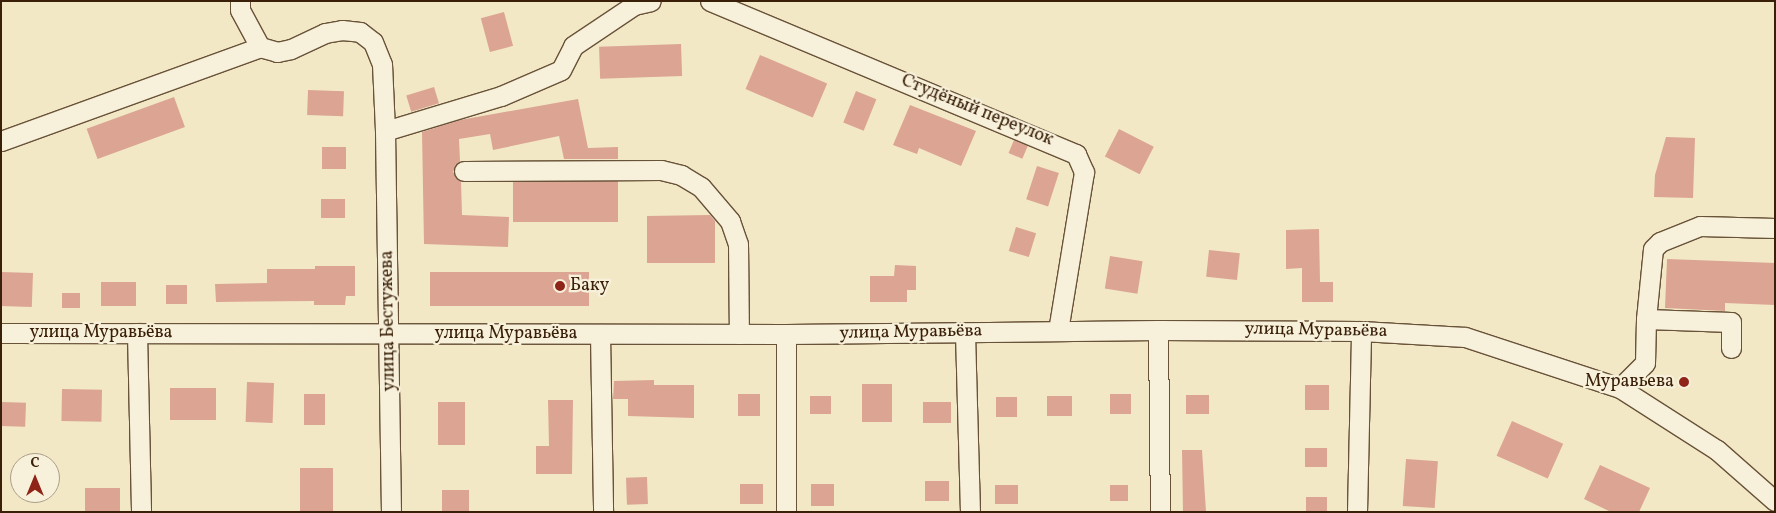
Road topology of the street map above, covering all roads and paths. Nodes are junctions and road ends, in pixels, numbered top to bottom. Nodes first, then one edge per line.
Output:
1 (240, 1) edge
2 (651, 1) edge
3 (710, 1) edge
4 (260, 46) junction
5 (385, 131) junction
6 (1, 142) edge
7 (464, 171) dead end
8 (1775, 228) edge
9 (1646, 319) junction
10 (1058, 330) junction
11 (1158, 330) junction
12 (1361, 331) junction
13 (1, 333) edge
14 (137, 333) junction
15 (965, 333) junction
16 (600, 334) junction
17 (739, 334) junction
18 (786, 334) junction
19 (390, 335) junction
20 (1731, 348) dead end
21 (1620, 388) junction
22 (1775, 501) edge
23 (141, 512) edge
24 (392, 512) edge
25 (603, 512) edge
26 (786, 512) edge
27 (970, 512) edge
28 (1160, 512) edge
29 (1357, 512) edge

1 - 4 street
2 - 5 street
3 - 10 street, Студёный переулок
4 - 5 street, улица Бестужева
4 - 6 street
5 - 19 street, улица Бестужева
7 - 17 street
8 - 9 street
9 - 20 street
9 - 21 street
10 - 11 street, улица Муравьёва
10 - 15 street, улица Муравьёва
11 - 12 street, улица Муравьёва
11 - 28 street
12 - 21 street, улица Муравьёва
12 - 29 street
13 - 14 street, улица Муравьёва
14 - 19 street, улица Муравьёва
14 - 23 street
15 - 18 street, улица Муравьёва
15 - 27 street
16 - 17 street, улица Муравьёва
16 - 19 street, улица Муравьёва
16 - 25 street
17 - 18 street, улица Муравьёва
18 - 26 street
19 - 24 street, улица Бестужева
21 - 22 street, улица Муравьёва

